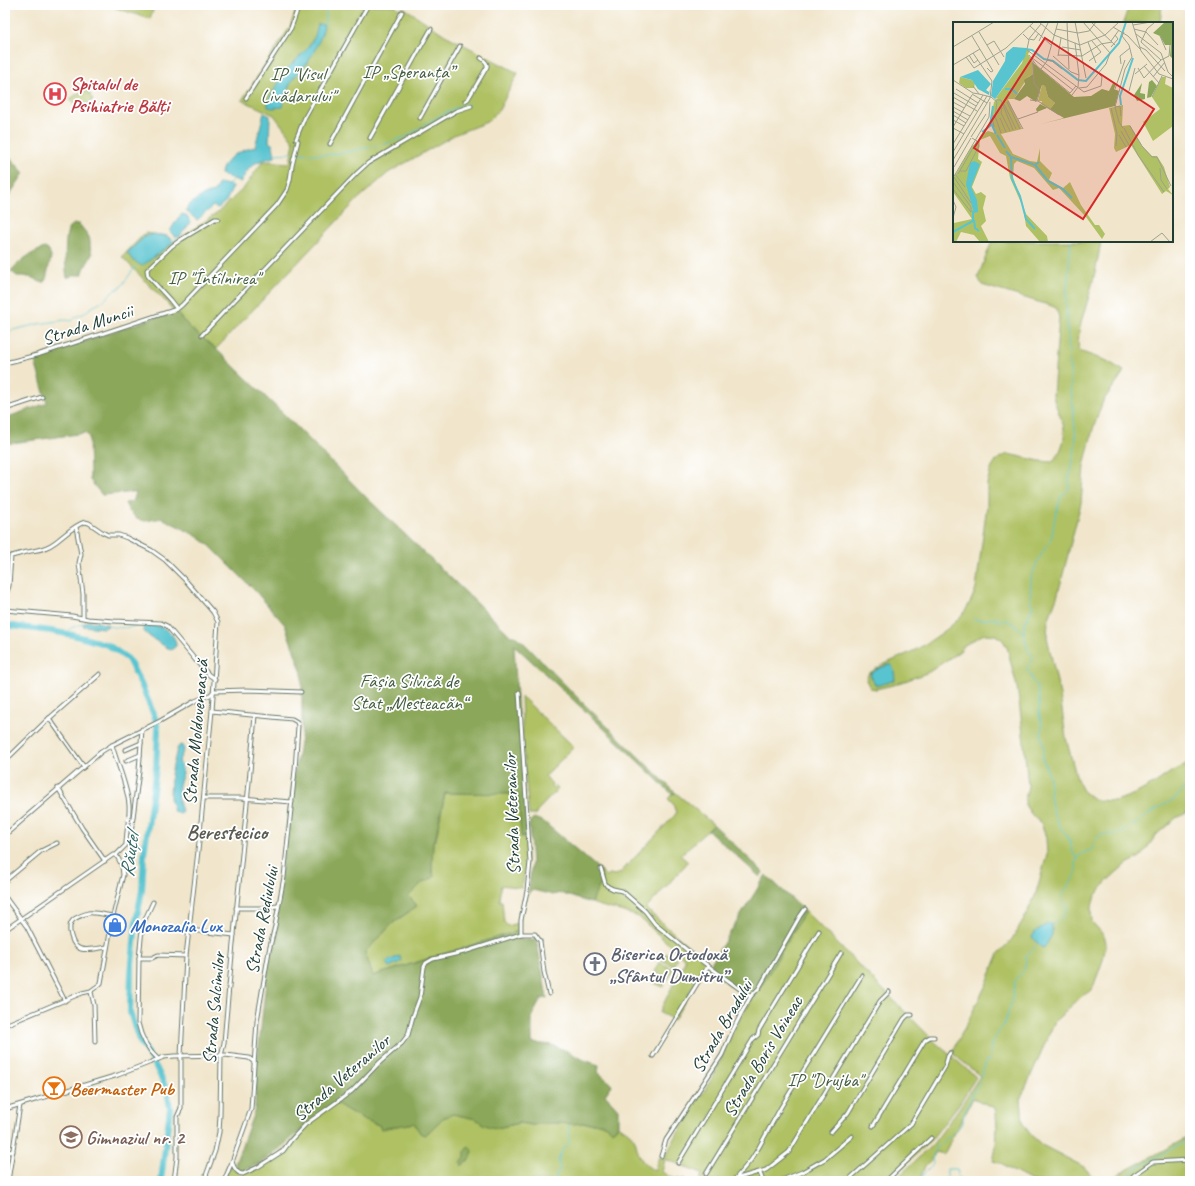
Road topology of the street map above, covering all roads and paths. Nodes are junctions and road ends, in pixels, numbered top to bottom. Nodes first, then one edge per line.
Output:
1 (299, 5) edge
2 (368, 5) edge
3 (402, 12) dead end
4 (431, 29) dead end
5 (460, 46) dead end
6 (481, 58) dead end
7 (246, 98) dead end
8 (465, 101) dead end
9 (471, 106) dead end
10 (420, 118) dead end
11 (370, 138) dead end
12 (330, 144) dead end
13 (218, 220) dead end
14 (177, 309) junction
15 (202, 335) dead end
16 (5, 363) edge
17 (42, 397) dead end
18 (5, 409) edge
19 (76, 526) junction
20 (5, 597) edge
21 (5, 610) edge
22 (83, 617) junction
23 (100, 674) dead end
24 (214, 679) junction
25 (214, 691) junction
26 (301, 692) dead end
27 (519, 692) dead end
28 (212, 711) junction
29 (255, 715) junction
30 (49, 718) junction
31 (142, 729) junction
32 (141, 743) junction
33 (112, 744) junction
34 (125, 750) dead end
35 (140, 755) junction
36 (5, 760) edge
37 (126, 761) dead end
38 (84, 767) junction
39 (58, 788) junction
40 (204, 798) junction
41 (248, 799) junction
42 (292, 802) junction
43 (131, 833) dead end
44 (5, 835) edge
45 (57, 843) dead end
46 (116, 855) junction
47 (105, 861) junction
48 (601, 869) dead end
49 (5, 881) edge
50 (5, 897) edge
51 (153, 902) dead end
52 (278, 906) junction
53 (236, 908) junction
54 (805, 909) dead end
55 (113, 916) junction
56 (20, 919) junction
57 (5, 930) edge
58 (189, 930) junction
59 (819, 931) dead end
60 (520, 934) junction
61 (234, 935) junction
62 (107, 947) junction
63 (841, 953) dead end
64 (186, 956) junction
65 (139, 958) junction
66 (708, 966) junction
67 (862, 975) dead end
68 (92, 991) junction
69 (889, 992) dead end
70 (548, 994) dead end
71 (752, 996) junction
72 (65, 1001) junction
73 (912, 1015) dead end
74 (5, 1025) edge
75 (934, 1037) dead end
76 (95, 1042) dead end
77 (950, 1053) dead end
78 (181, 1056) junction
79 (221, 1056) junction
80 (653, 1056) dead end
81 (157, 1059) junction
82 (254, 1062) junction
83 (20, 1104) junction
84 (5, 1109) edge
85 (873, 1126) dead end
86 (831, 1132) dead end
87 (852, 1136) dead end
88 (931, 1138) dead end
89 (13, 1151) junction
90 (5, 1153) edge
91 (660, 1156) dead end
92 (1190, 1160) edge
93 (232, 1162) junction
94 (678, 1163) dead end
95 (760, 1173) junction
96 (706, 1174) dead end
97 (734, 1180) edge
98 (8, 1181) edge
99 (174, 1181) edge
100 (204, 1181) edge
101 (224, 1181) edge
102 (763, 1181) edge
103 (780, 1181) edge
104 (847, 1181) edge
105 (886, 1181) edge
106 (1128, 1181) edge

1 - 7 street
2 - 14 street
3 - 12 street
4 - 11 street
5 - 10 street
6 - 8 street
9 - 15 street
13 - 14 street
14 - 16 street, Strada Muncii
17 - 18 street
19 - 20 street
19 - 22 street
19 - 24 street, Strada Moldovenească
21 - 22 street
22 - 24 street
23 - 30 street
24 - 25 street, Strada Moldovenească
25 - 26 street
25 - 28 street, Strada Moldovenească
25 - 31 street
27 - 60 street, Strada Veteranilor
28 - 29 street, Strada Rediulului
28 - 40 street, Strada Moldovenească
29 - 41 street, Strada Salcîmilor
29 - 42 street, Strada Rediulului
30 - 36 street
30 - 38 street
31 - 32 street
31 - 33 street
32 - 34 street
32 - 35 street
33 - 38 street
33 - 46 street
35 - 37 street
35 - 43 street
38 - 39 street
39 - 44 street
39 - 47 street
40 - 41 street
40 - 58 street, Strada Moldovenească
41 - 42 street
41 - 53 street, Strada Salcîmilor
42 - 52 street, Strada Rediulului
45 - 49 street
46 - 47 street
46 - 55 street
47 - 56 street
48 - 66 street
50 - 56 street
51 - 65 street
52 - 53 street
52 - 82 street, Strada Rediulului
53 - 61 street, Strada Salcîmilor
54 - 71 street, Strada Bradului
55 - 62 street
55 - 62 street
56 - 57 street
56 - 72 street
58 - 61 street
58 - 64 street, Strada Moldovenească
59 - 94 street
60 - 70 street
60 - 93 street, Strada Veteranilor
61 - 79 street, Strada Salcîmilor
62 - 68 street
63 - 96 street, Strada Boris Voineac
64 - 65 street
64 - 78 street, Strada Moldovenească
65 - 81 street
66 - 71 street
66 - 80 street
67 - 97 street
68 - 72 street
68 - 76 street
69 - 95 street
71 - 91 street, Strada Bradului
72 - 74 street
73 - 86 street
75 - 85 street
77 - 104 street
78 - 79 street
78 - 81 street
78 - 99 street, Strada Moldovenească
79 - 82 street
79 - 100 street, Strada Salcîmilor
81 - 83 street
82 - 93 street, Strada Rediulului
83 - 84 street
83 - 89 street
87 - 103 street
88 - 105 street
89 - 90 street
89 - 98 street
92 - 106 street
93 - 101 street, Strada Rediulului
95 - 97 street
95 - 102 street

